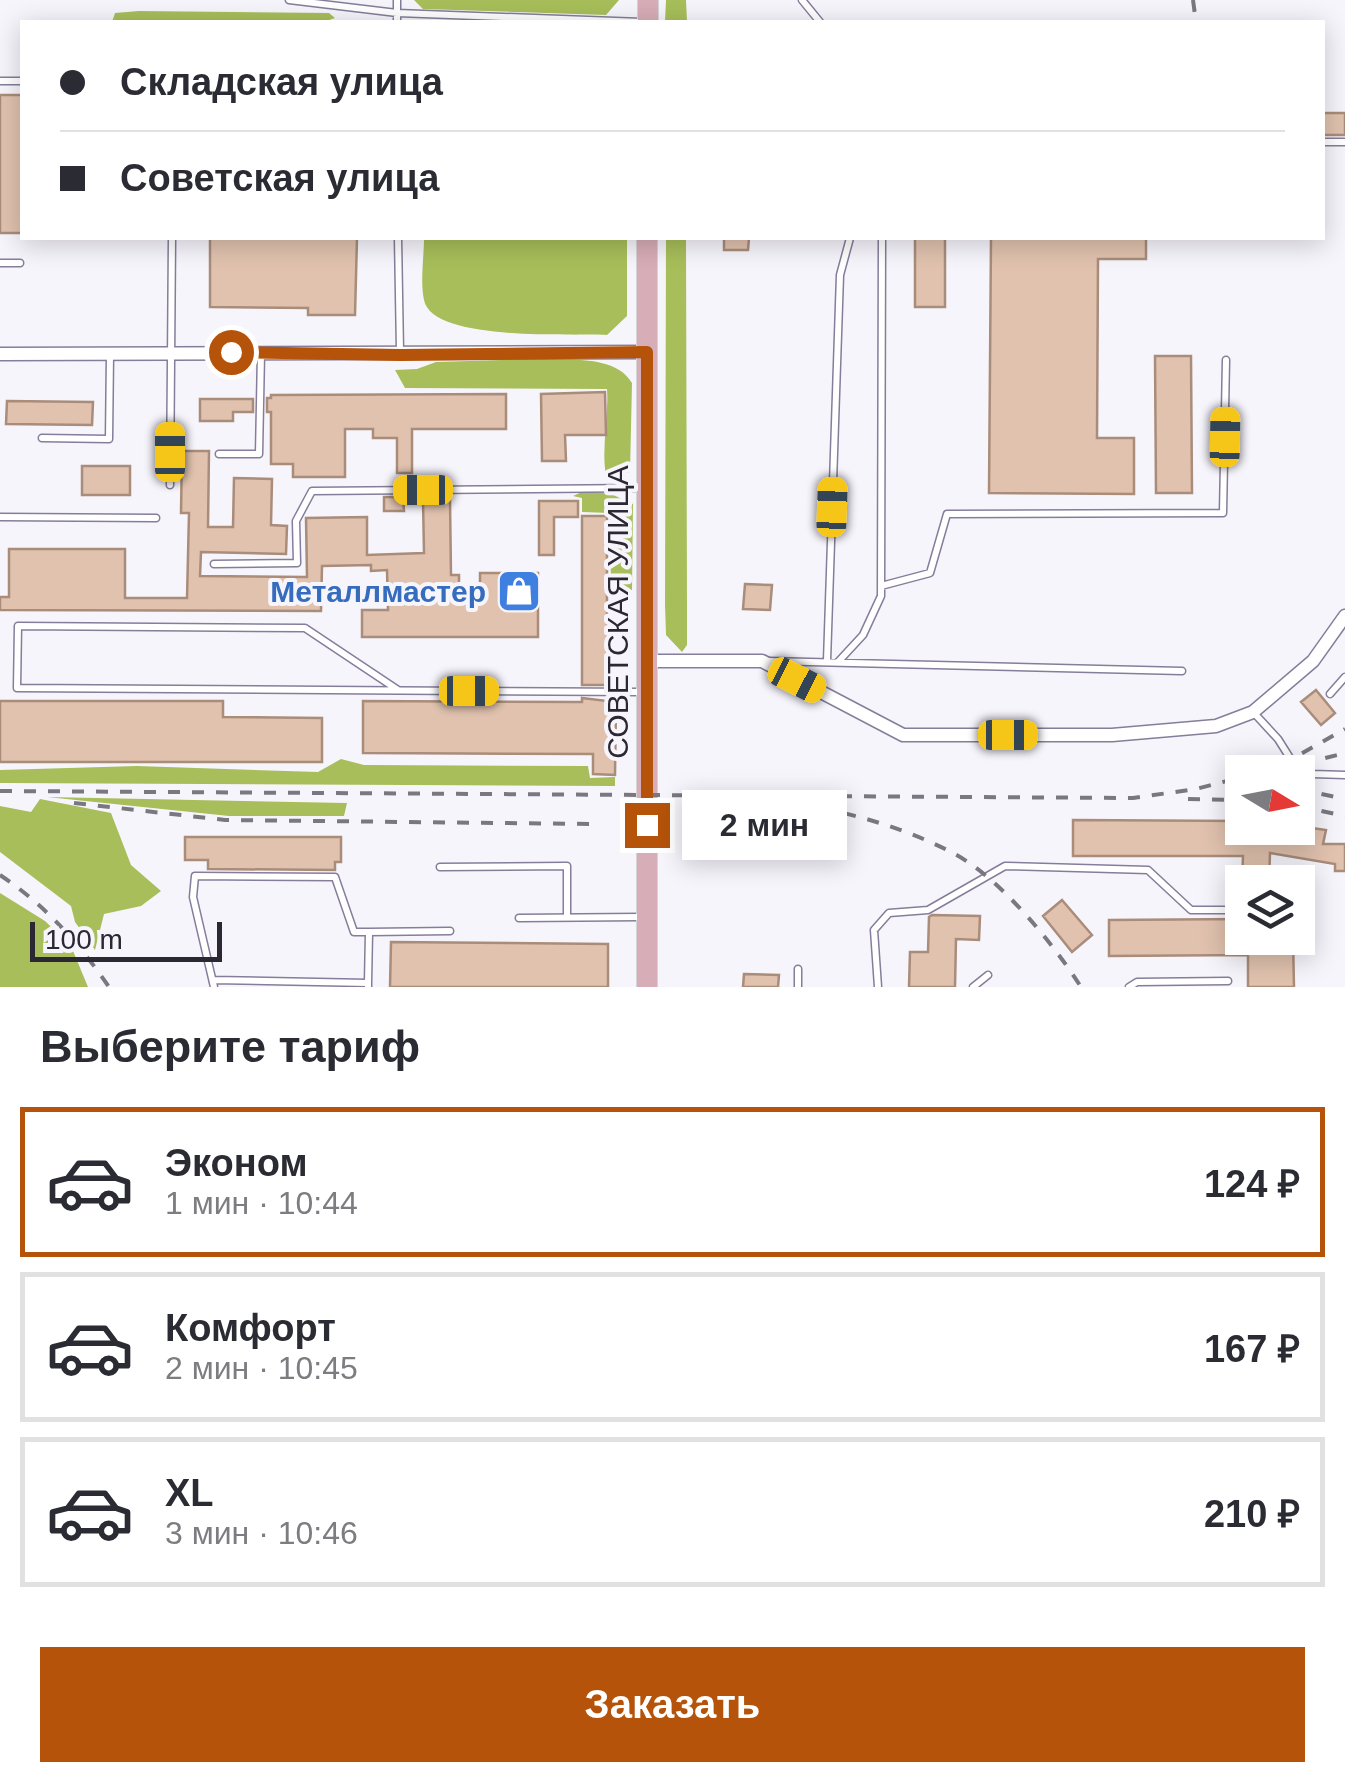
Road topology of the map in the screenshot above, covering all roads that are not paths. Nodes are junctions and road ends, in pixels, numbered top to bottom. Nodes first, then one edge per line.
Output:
1 (289, 0) edge
2 (397, 0) edge
3 (802, 0) edge
4 (397, 13) junction
5 (397, 20) edge
6 (590, 20) edge
7 (818, 20) edge
8 (172, 240) edge
9 (398, 240) edge
10 (647, 240) edge
11 (849, 240) edge
12 (882, 240) edge
13 (0, 263) edge
14 (20, 263) dead end
15 (171, 352) junction
16 (261, 352) junction
17 (647, 352) junction
18 (110, 353) junction
19 (0, 354) edge
20 (400, 355) junction
21 (1226, 360) dead end
22 (42, 438) dead end
23 (218, 454) dead end
24 (170, 485) dead end
25 (647, 488) junction
26 (0, 518) edge
27 (156, 518) dead end
28 (214, 564) dead end
29 (881, 586) junction
30 (1345, 616) edge
31 (648, 662) junction
32 (762, 662) junction
33 (827, 662) junction
34 (838, 662) junction
35 (1182, 671) dead end
36 (1345, 677) edge
37 (398, 690) junction
38 (648, 692) junction
39 (1330, 694) dead end
40 (1253, 712) junction
41 (1345, 775) edge
42 (440, 867) dead end
43 (1225, 910) edge
44 (567, 917) junction
45 (647, 917) junction
46 (519, 918) dead end
47 (450, 931) dead end
48 (369, 932) junction
49 (798, 969) dead end
50 (988, 975) dead end
51 (1228, 981) dead end
52 (214, 984) edge
53 (368, 985) edge
54 (647, 987) edge
55 (798, 987) edge
56 (878, 987) edge
57 (973, 987) edge
58 (1129, 987) edge

1 - 4 lane
2 - 4 lane
3 - 7 lane
4 - 5 lane
4 - 6 lane
8 - 15 lane
9 - 20 lane
10 - 17 main road, СОВЕТСКАЯ УЛИЦА
11 - 33 lane
12 - 29 lane
13 - 14 lane
15 - 16 street
15 - 18 street
15 - 24 lane
16 - 20 street
16 - 23 lane
17 - 20 street
17 - 25 main road, СОВЕТСКАЯ УЛИЦА
18 - 19 street
18 - 22 lane
21 - 29 lane
25 - 28 lane
25 - 31 main road, СОВЕТСКАЯ УЛИЦА
26 - 27 lane
29 - 34 lane
30 - 40 street
31 - 32 street
31 - 38 main road, СОВЕТСКАЯ УЛИЦА
32 - 33 lane
32 - 40 street
33 - 34 lane
34 - 35 lane
36 - 39 lane
37 - 37 lane
37 - 38 lane
38 - 45 main road, СОВЕТСКАЯ УЛИЦА
40 - 41 lane
42 - 44 lane
43 - 56 lane
44 - 45 lane
44 - 46 lane
45 - 54 main road, СОВЕТСКАЯ УЛИЦА
47 - 48 lane
48 - 52 lane
48 - 53 lane
49 - 55 lane
50 - 57 lane
51 - 58 lane
52 - 53 lane

